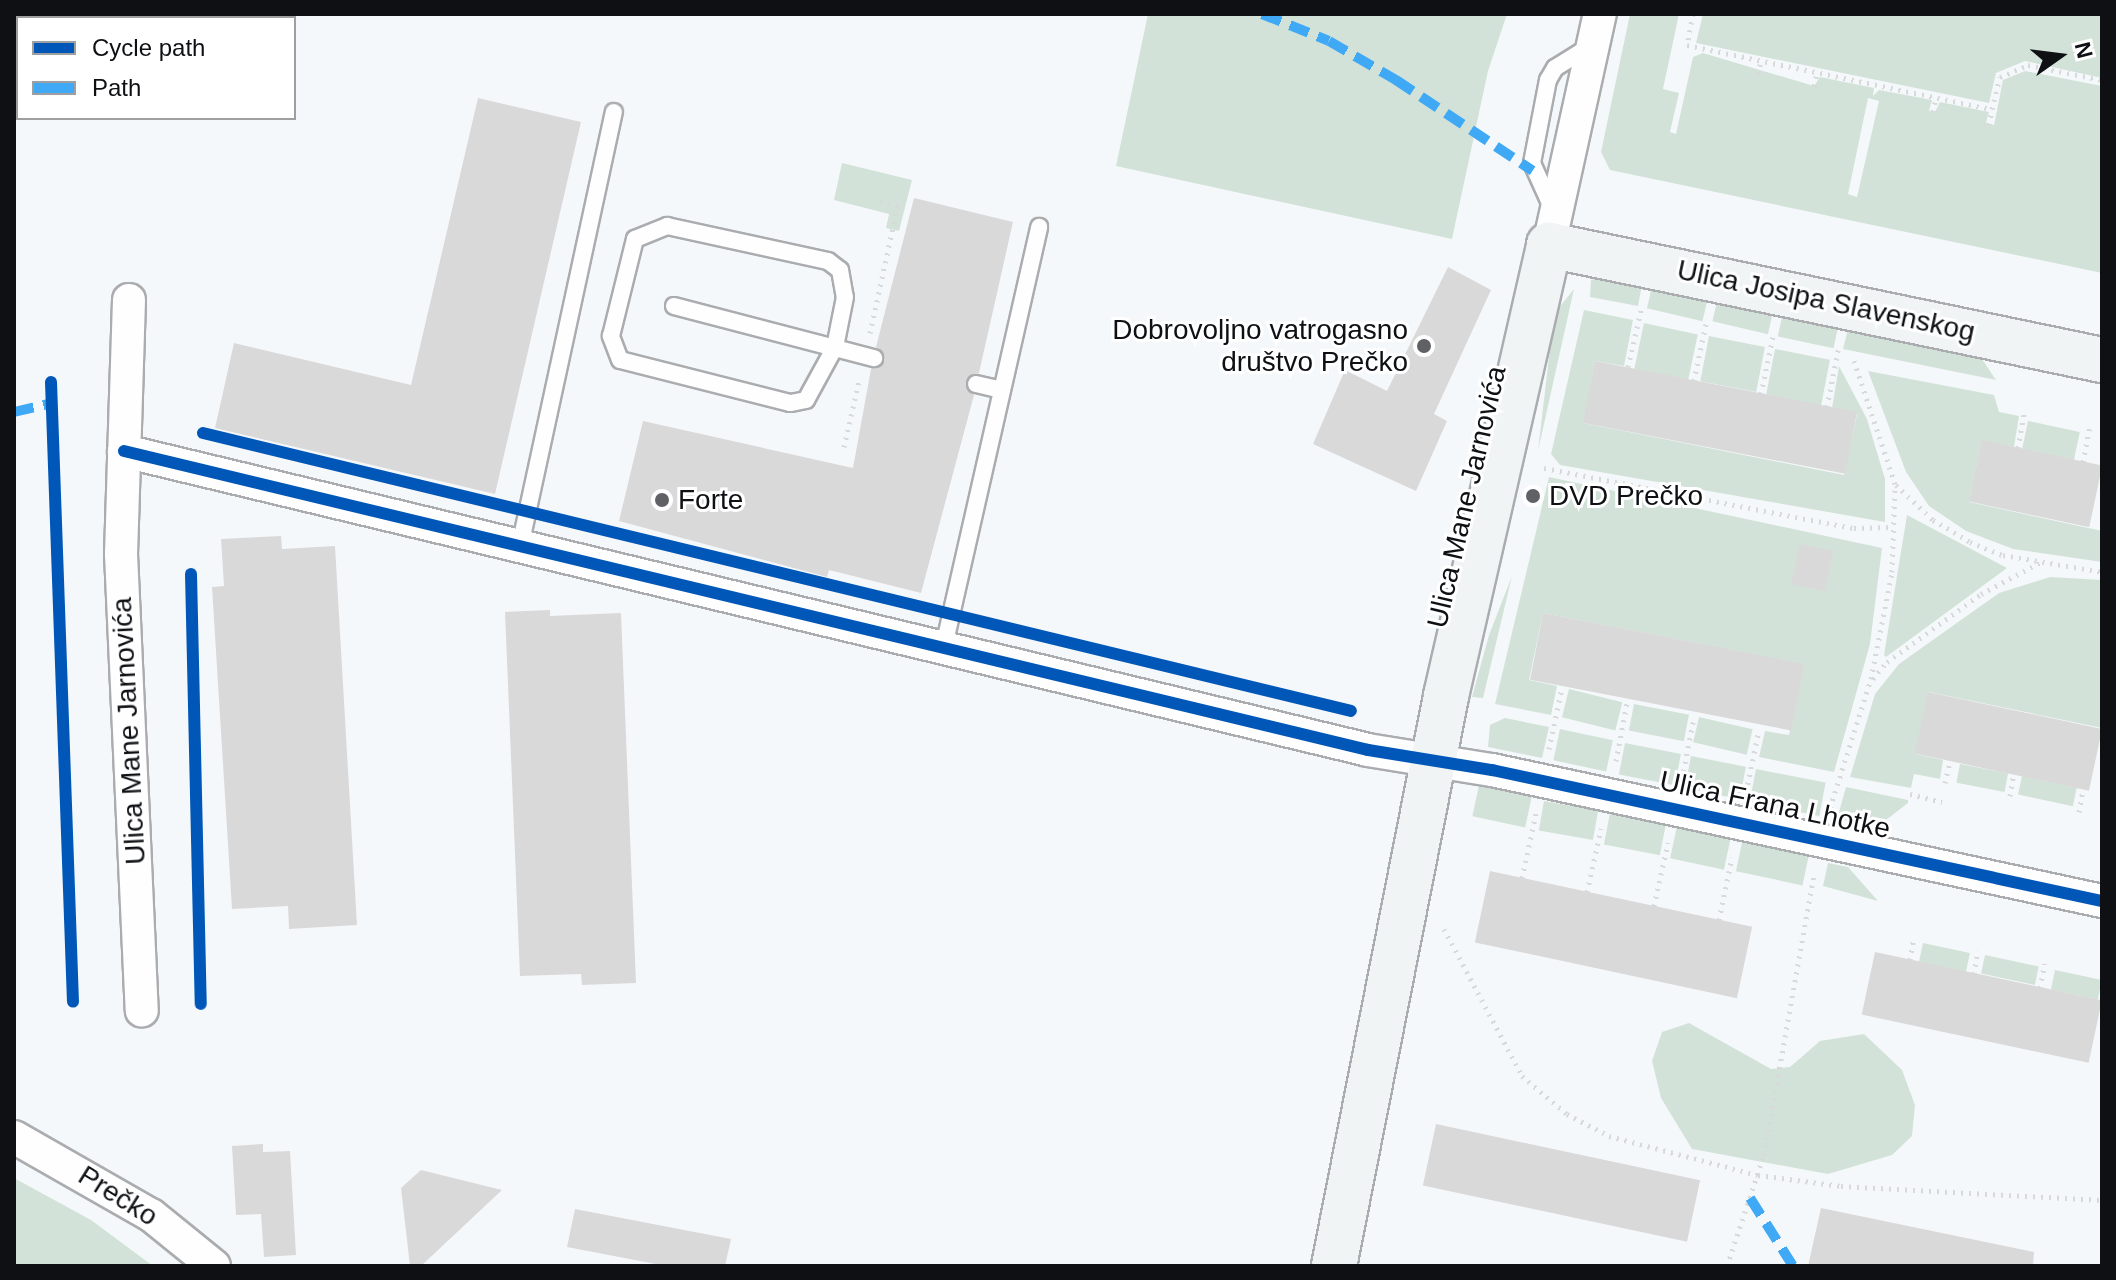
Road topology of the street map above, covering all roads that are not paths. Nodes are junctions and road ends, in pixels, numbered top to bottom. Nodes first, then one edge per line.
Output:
1 (1597, 29) edge
2 (614, 112) dead end
3 (1039, 227) dead end
4 (1553, 230) junction
5 (129, 300) dead end
6 (674, 306) dead end
7 (835, 347) junction
8 (874, 358) dead end
9 (2102, 360) edge
10 (976, 384) dead end
11 (1001, 390) junction
12 (124, 451) junction
13 (520, 546) junction
14 (944, 646) junction
15 (1437, 761) junction
16 (2102, 901) edge
17 (142, 1011) dead end
18 (14, 1137) edge
19 (214, 1266) edge
20 (1334, 1266) edge

1 - 4 street, Ulica Mane Jarnovića
2 - 13 lane
3 - 11 lane
4 - 9 street, Ulica Josipa Slavenskog
4 - 15 street, Ulica Mane Jarnovića
5 - 12 street, Ulica Mane Jarnovića
6 - 7 lane
7 - 7 lane
7 - 8 lane
10 - 11 lane
11 - 14 lane
12 - 13 street
12 - 17 street, Ulica Mane Jarnovića
13 - 14 street
14 - 15 street
15 - 16 street, Ulica Frana Lhotke
15 - 20 street, Ulica Mane Jarnovića
18 - 19 street, Prečko

